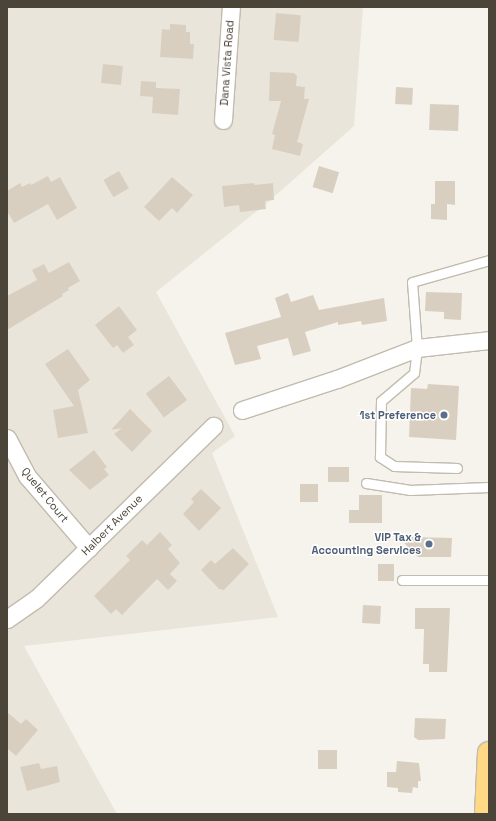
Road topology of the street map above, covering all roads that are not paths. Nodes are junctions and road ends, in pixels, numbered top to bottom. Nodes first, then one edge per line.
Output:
1 (231, 7) edge
2 (223, 120) dead end
3 (489, 260) edge
4 (489, 340) edge
5 (417, 348) junction
6 (242, 410) dead end
7 (213, 426) dead end
8 (7, 438) edge
9 (457, 468) dead end
10 (366, 483) dead end
11 (489, 487) edge
12 (89, 548) junction
13 (402, 580) dead end
14 (489, 580) edge
15 (7, 620) edge
16 (489, 753) edge
17 (486, 814) edge

1 - 2 street, Dana Vista Road
3 - 5 lane
4 - 5 street
5 - 6 street
5 - 9 lane
7 - 12 street, Halbert Avenue
8 - 12 street, Quelet Court
10 - 11 lane
12 - 15 street, Halbert Avenue
13 - 14 lane
16 - 17 highway

